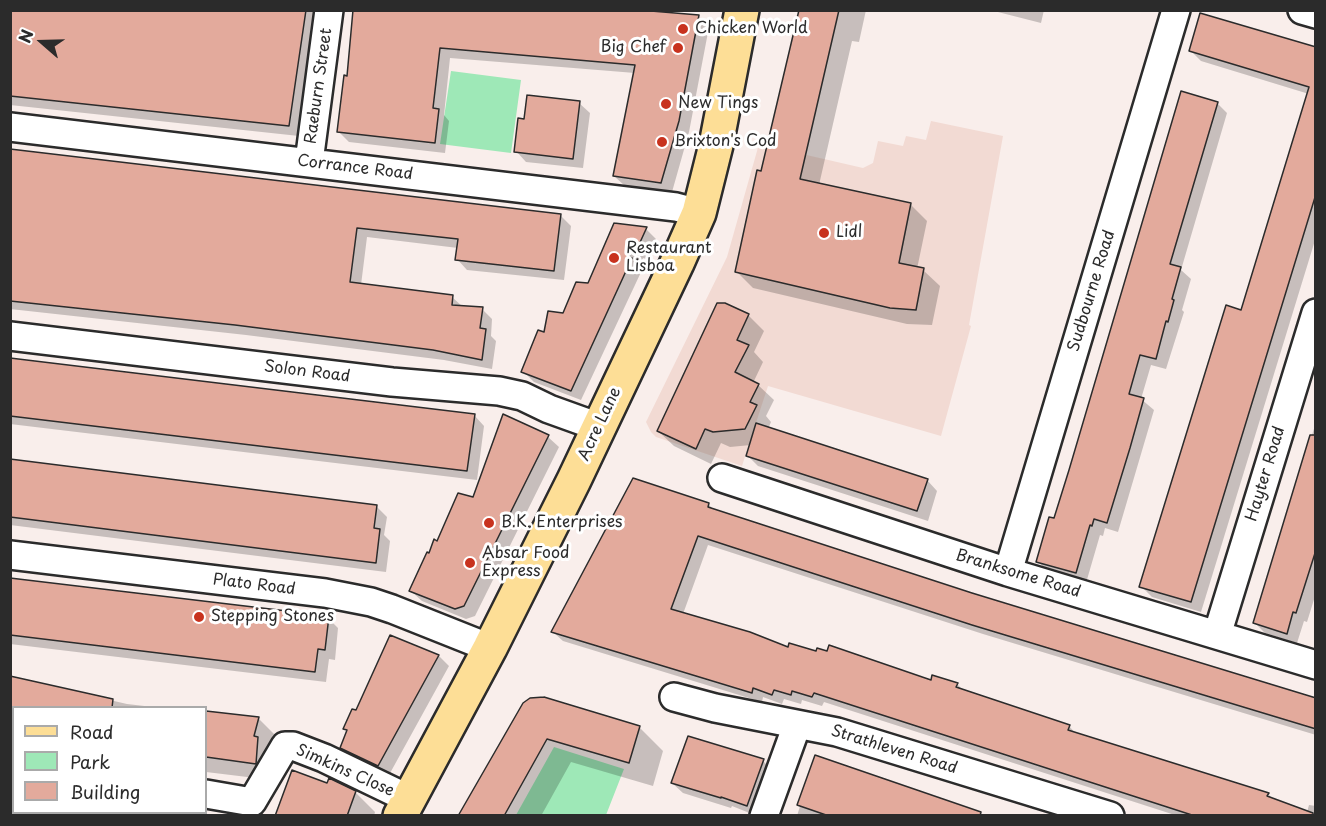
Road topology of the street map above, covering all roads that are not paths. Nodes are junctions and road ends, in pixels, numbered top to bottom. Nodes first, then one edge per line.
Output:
1 (329, 10) edge
2 (741, 10) edge
3 (1176, 10) edge
4 (1302, 10) edge
5 (1316, 14) edge
6 (10, 127) edge
7 (309, 162) junction
8 (699, 213) junction
9 (1316, 313) edge
10 (10, 336) edge
11 (598, 427) junction
12 (722, 478) dead end
13 (10, 555) edge
14 (1008, 572) junction
15 (1217, 635) junction
16 (490, 648) junction
17 (1316, 665) edge
18 (674, 697) dead end
19 (796, 724) junction
20 (207, 794) edge
21 (405, 808) edge
22 (764, 816) edge
23 (1110, 816) edge

1 - 7 street, Raeburn Street
2 - 8 main road, Acre Lane
3 - 14 street, Sudbourne Road
4 - 5 street
6 - 7 street, Corrance Road
7 - 8 street, Corrance Road
8 - 11 main road, Acre Lane
9 - 15 street, Hayter Road
10 - 11 street, Solon Road
11 - 16 main road, Acre Lane
12 - 14 street, Branksome Road
13 - 16 street, Plato Road
14 - 15 street, Branksome Road
15 - 17 street, Branksome Road
16 - 21 main road, Acre Lane
18 - 19 street, Strathleven Road
19 - 22 street
19 - 23 street, Strathleven Road
20 - 21 street, Simkins Close

